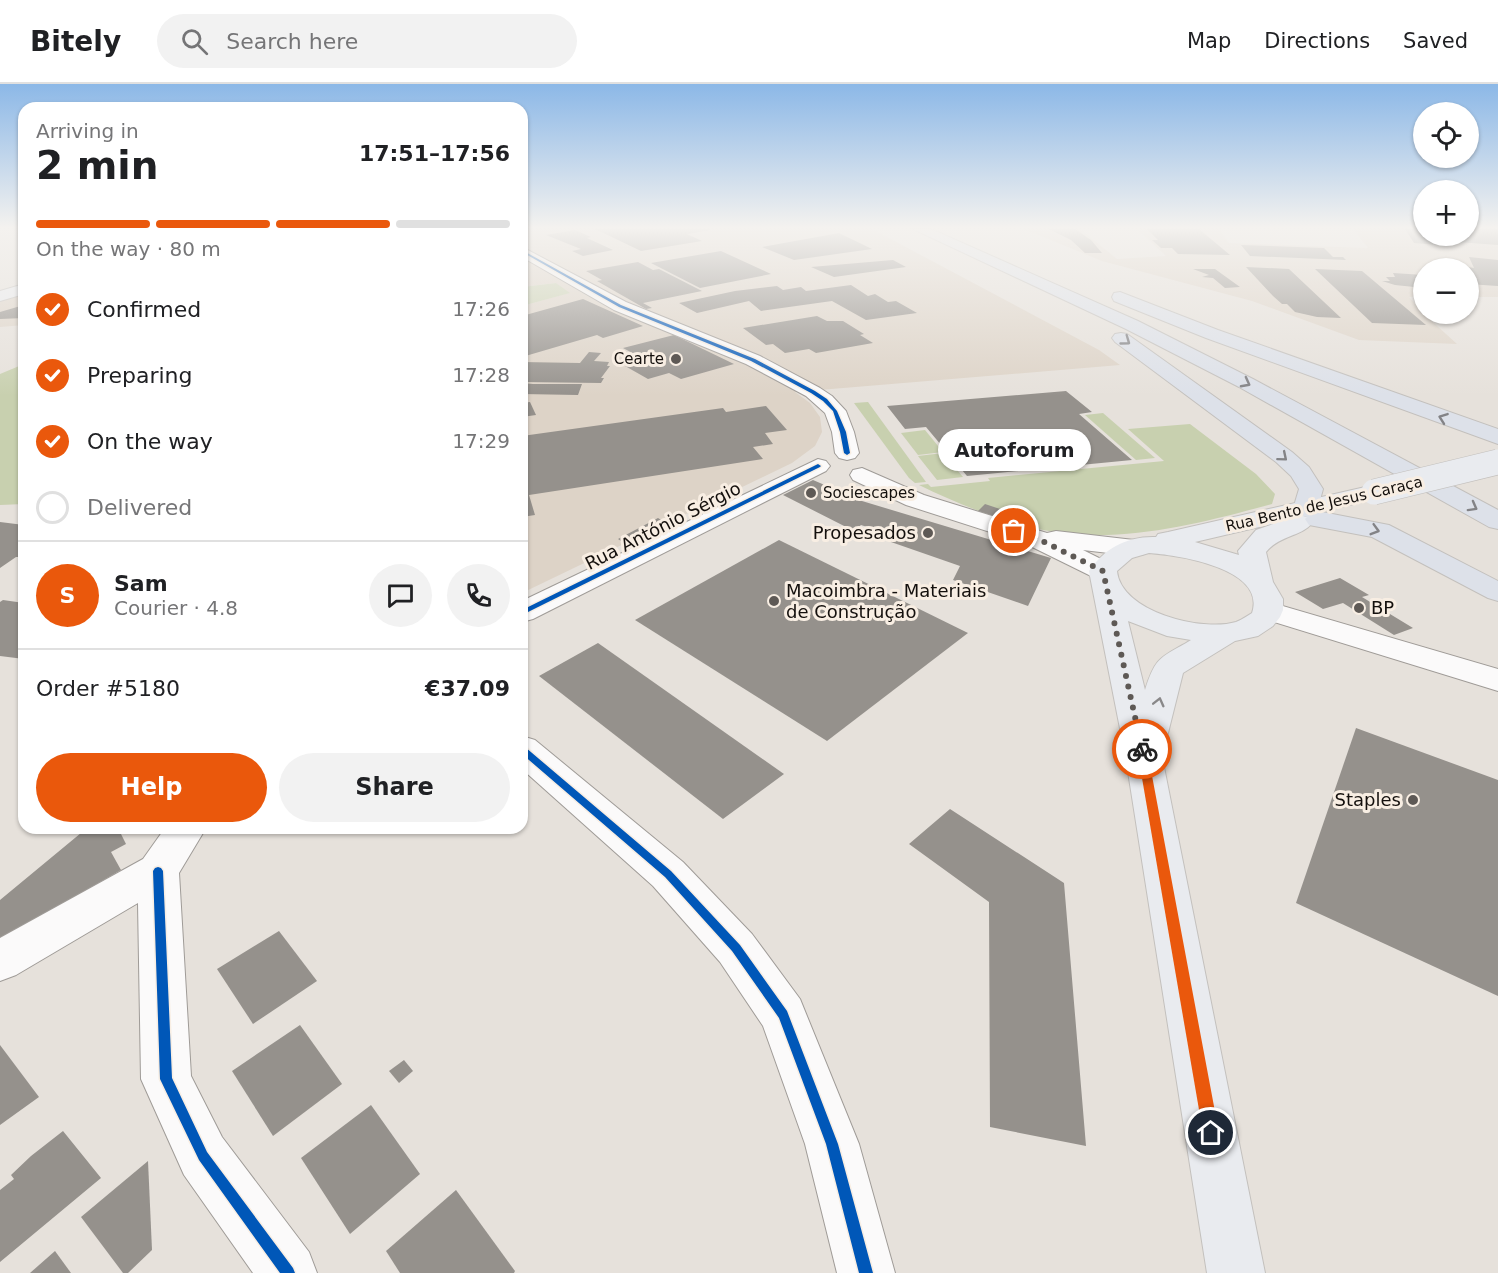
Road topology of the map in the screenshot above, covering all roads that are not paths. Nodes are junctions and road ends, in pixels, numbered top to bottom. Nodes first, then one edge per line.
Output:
1 (582, 284) edge
2 (1030, 284) edge
3 (1043, 284) edge
4 (1072, 284) edge
5 (18, 292) edge
6 (1108, 292) dead end
7 (0, 296) edge
8 (1371, 430) dead end
9 (1498, 437) edge
10 (1424, 458) dead end
11 (1498, 462) edge
12 (839, 473) junction
13 (1487, 481) edge
14 (1383, 497) junction
15 (1312, 514) junction
16 (1498, 521) edge
17 (1034, 537) junction
18 (1141, 547) junction
19 (1104, 578) junction
20 (1498, 591) edge
21 (1264, 597) junction
22 (528, 611) edge
23 (1226, 633) junction
24 (1498, 680) edge
25 (528, 753) edge
26 (1144, 759) junction
27 (182, 834) edge
28 (158, 871) junction
29 (0, 961) edge
30 (288, 1273) edge
31 (866, 1273) edge
32 (1236, 1273) edge

1 - 12 street, Rua António Sérgio
2 -> 15 highway
3 -> 16 highway
4 - 8 highway
5 - 7 main road
9 -> 6 highway
10 - 13 highway
11 - 14 main road, Rua Bento de Jesus Caraça, bridge
12 - 17 street
12 - 22 street, Rua António Sérgio
13 - 14 main road, Rua Bento de Jesus Caraça
14 - 15 main road, Rua Bento de Jesus Caraça
15 - 18 main road, Rua Bento de Jesus Caraça
15 -> 20 highway
15 - 21 main road, Rua Bento de Jesus Caraça
17 - 18 street
17 - 19 street
18 - 19 main road, Rua Bento de Jesus Caraça
18 - 21 main road
19 - 23 main road
19 - 26 main road
21 - 23 main road
21 - 24 street
26 -> 23 main road
25 - 31 street
26 - 32 main road
27 - 28 street
28 - 29 street
28 - 30 street

